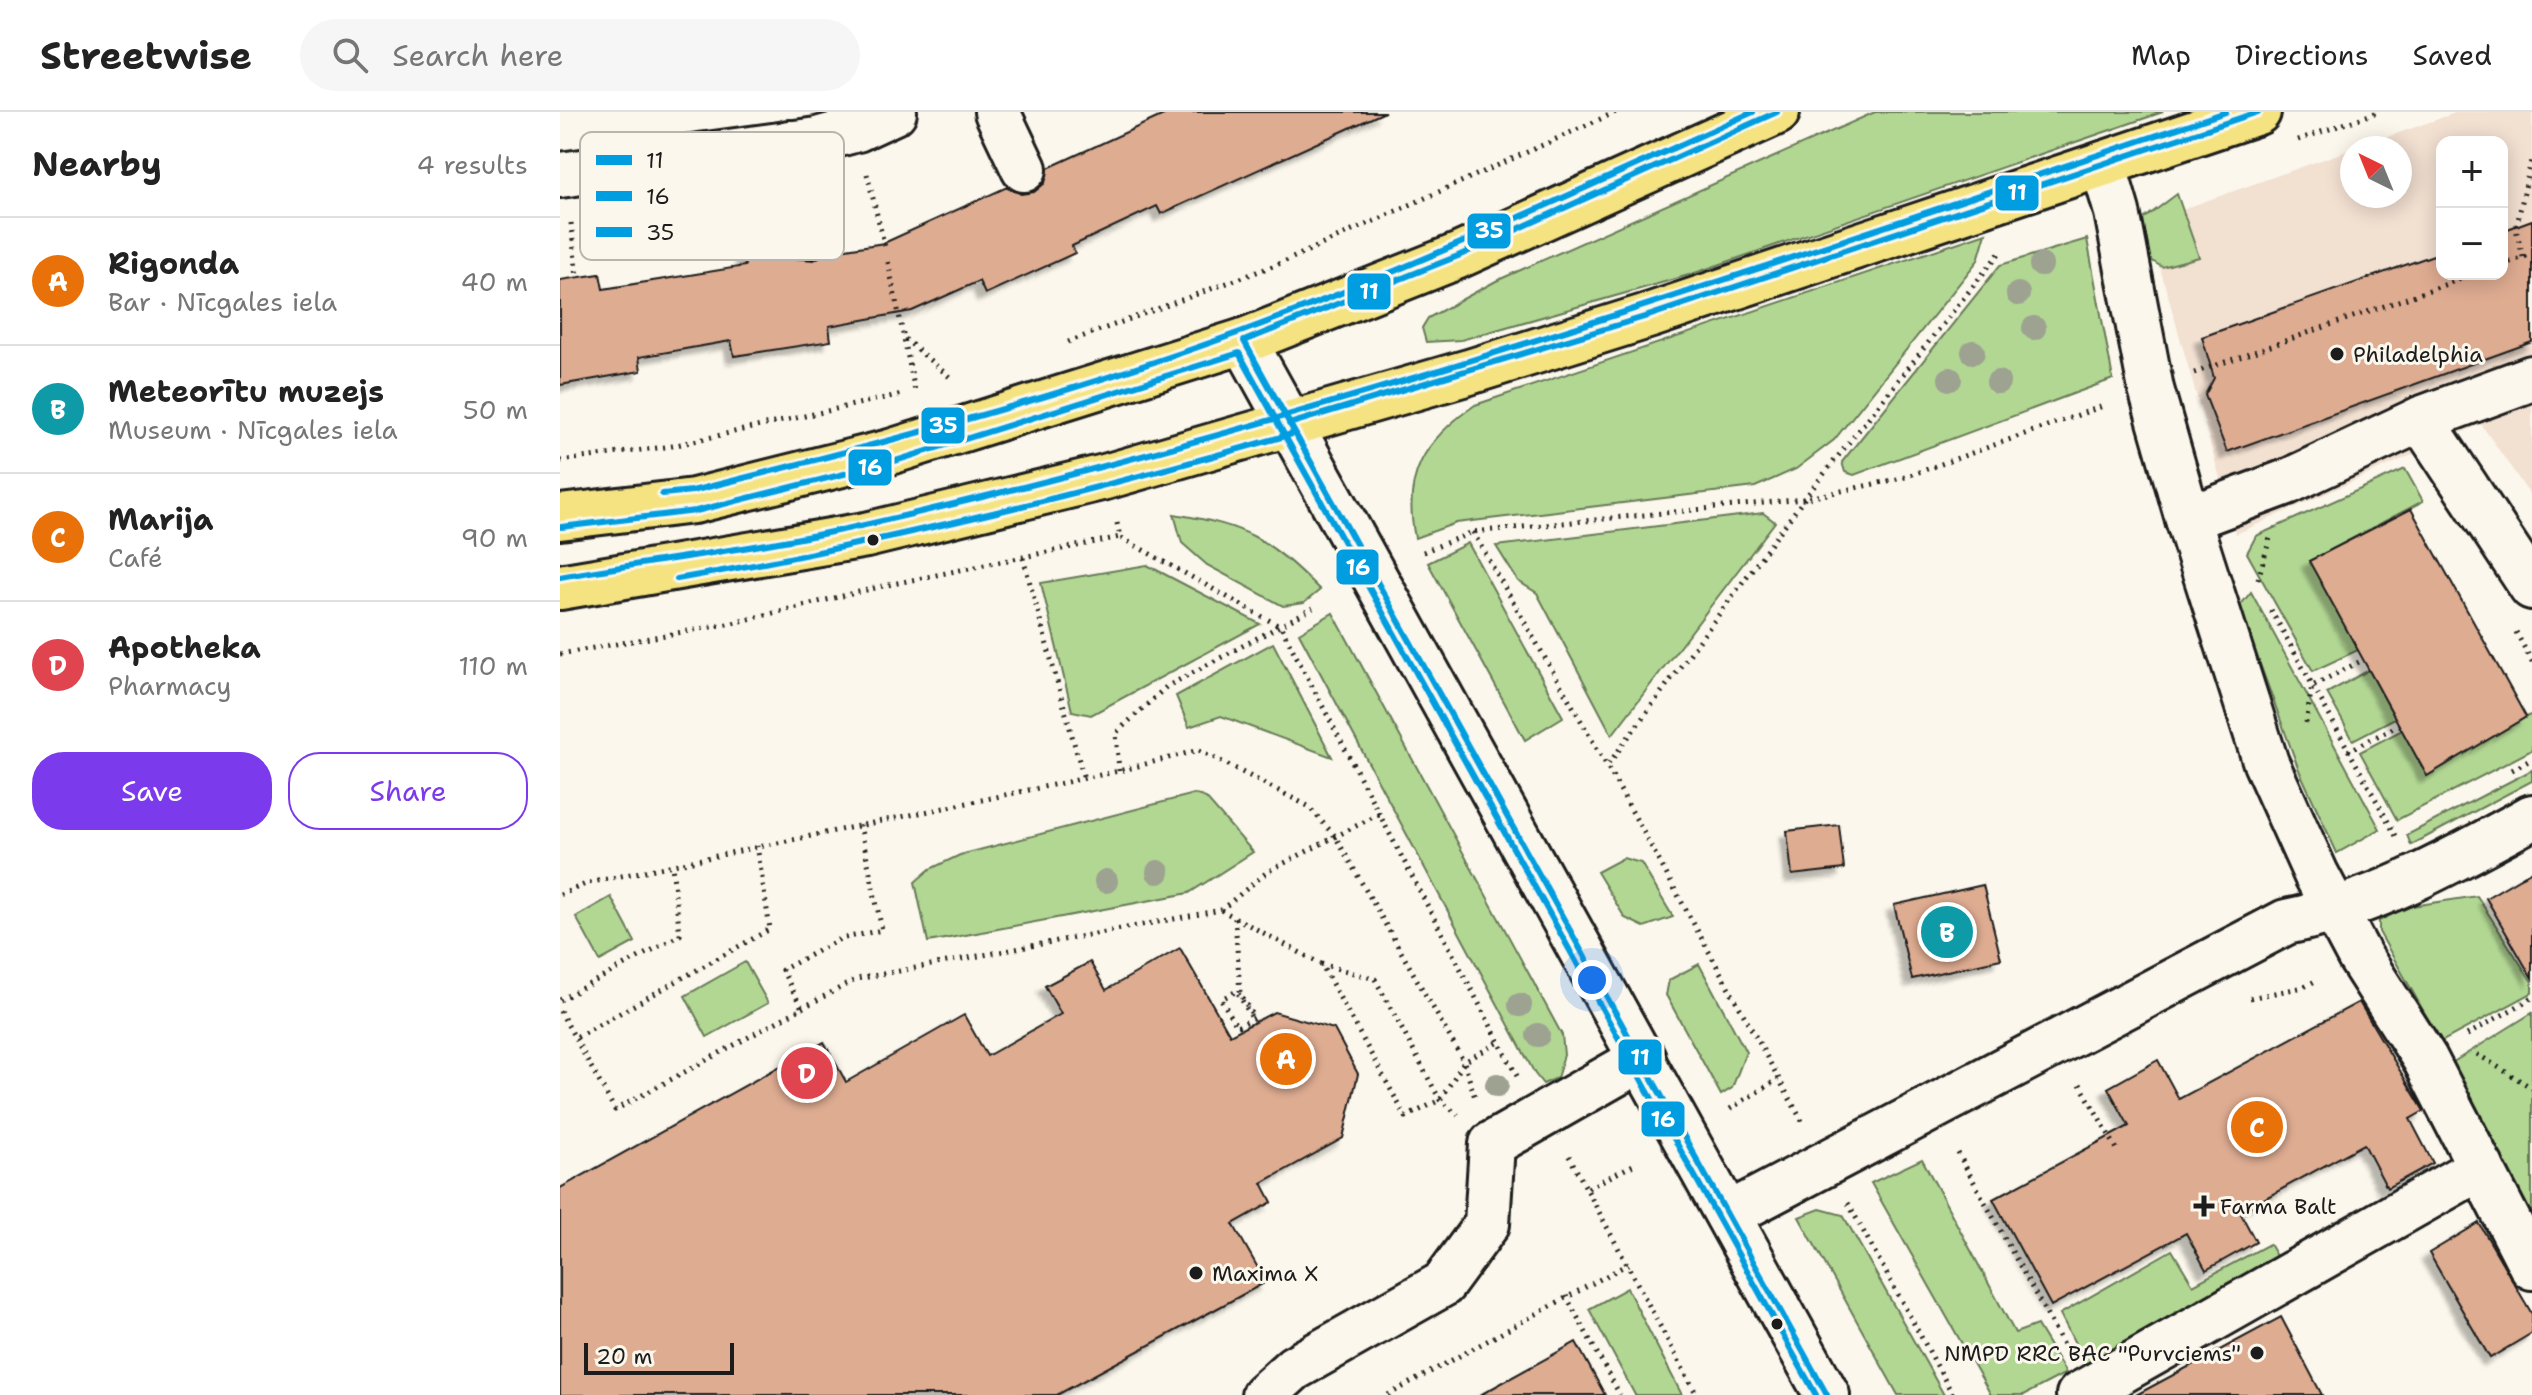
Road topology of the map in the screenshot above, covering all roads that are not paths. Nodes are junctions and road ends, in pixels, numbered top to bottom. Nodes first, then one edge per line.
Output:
1 (997, 112) edge
2 (1777, 112) edge
3 (2258, 112) edge
4 (876, 121) edge
5 (832, 132) edge
6 (2103, 164) junction
7 (1024, 169) dead end
8 (1244, 341) junction
9 (2532, 378) edge
10 (2421, 419) junction
11 (1289, 424) junction
12 (560, 517) edge
13 (2188, 519) junction
14 (2528, 576) edge
15 (560, 587) edge
16 (2532, 817) edge
17 (2337, 911) junction
18 (1643, 1058) junction
19 (2481, 1167) junction
20 (1728, 1215) junction
21 (2532, 1267) edge
22 (2084, 1392) edge
23 (1264, 1395) edge
24 (1827, 1395) edge

1 - 7 street
2 - 8 main road
3 - 6 main road
4 - 5 street
6 - 11 main road
6 - 13 street
8 - 11 street
8 - 12 main road
9 - 10 street
10 - 13 street
10 - 14 street
11 - 15 main road
11 - 18 street
13 - 17 street
16 - 17 street
17 - 19 street
17 - 20 street
18 - 20 street
18 - 23 street
19 - 21 street
19 - 22 street
20 - 24 street

